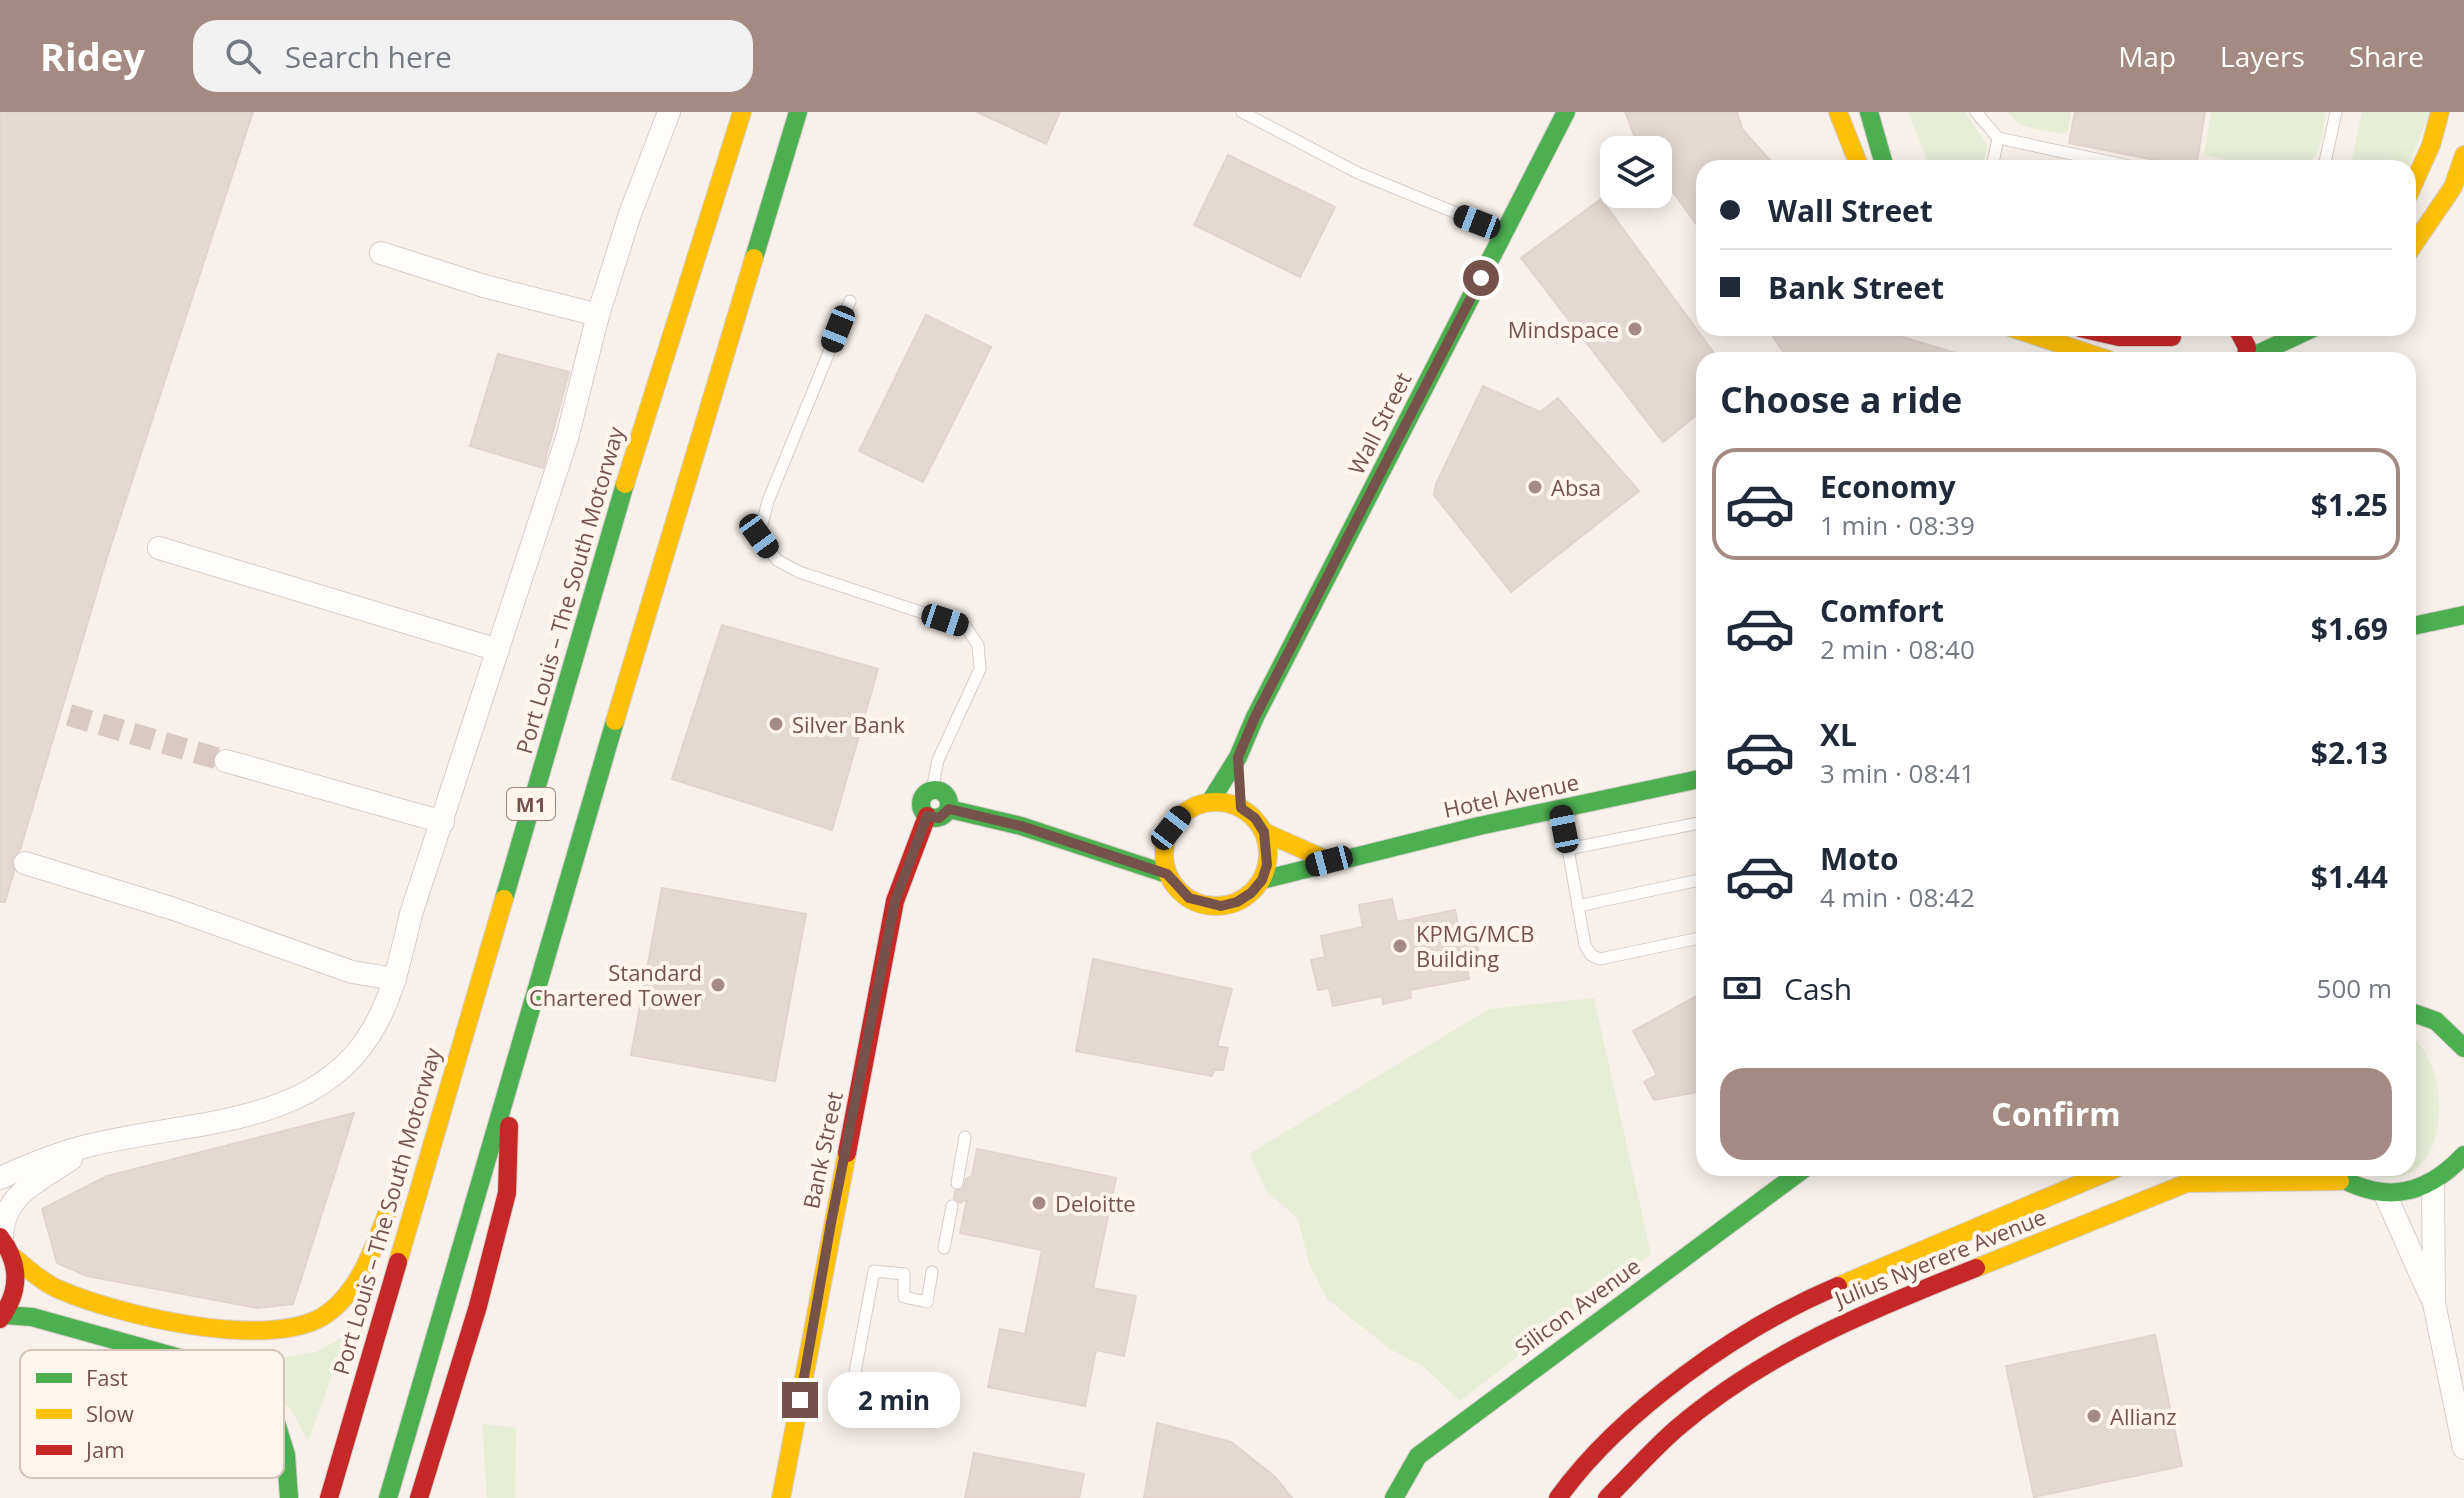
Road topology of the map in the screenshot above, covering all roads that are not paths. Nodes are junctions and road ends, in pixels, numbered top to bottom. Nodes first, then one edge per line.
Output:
1 (669, 112) edge
2 (742, 112) edge
3 (798, 112) edge
4 (1242, 112) edge
5 (1566, 112) edge
6 (1838, 112) edge
7 (1869, 112) edge
8 (1976, 112) edge
9 (2336, 112) edge
10 (2440, 112) edge
11 (1998, 138) junction
12 (2464, 155) edge
13 (1857, 160) edge
14 (1883, 160) edge
15 (1994, 160) edge
16 (2101, 160) edge
17 (2325, 160) edge
18 (2416, 178) edge
19 (1503, 232) junction
20 (2416, 241) edge
21 (381, 253) dead end
22 (850, 301) dead end
23 (598, 315) junction
24 (2036, 336) edge
25 (2296, 336) edge
26 (2085, 352) edge
27 (2264, 352) edge
28 (159, 548) dead end
29 (2464, 615) edge
30 (2416, 625) edge
31 (498, 650) junction
32 (1238, 757) junction
33 (226, 761) tunnel mouth
34 (1696, 780) edge
35 (932, 790) junction
36 (1210, 802) junction
37 (1241, 808) junction
38 (949, 809) junction
39 (1560, 809) junction
40 (927, 816) junction
41 (443, 822) junction
42 (1696, 824) edge
43 (1171, 828) junction
44 (1264, 832) junction
45 (1568, 849) junction
46 (1113, 857) junction
47 (1329, 861) junction
48 (25, 863) dead end
49 (1167, 874) junction
50 (1262, 880) junction
51 (1696, 881) edge
52 (1578, 906) junction
53 (1696, 939) edge
54 (395, 979) junction
55 (479, 981) junction
56 (2416, 1014) edge
57 (2462, 1042) edge
58 (511, 1072) junction
59 (965, 1137) dead end
60 (91, 1144) junction
61 (2464, 1155) edge
62 (407, 1161) dead end
63 (1794, 1176) edge
64 (2098, 1176) edge
65 (2334, 1176) edge
66 (0, 1178) edge
67 (2340, 1181) junction
68 (957, 1183) dead end
69 (2433, 1183) junction
70 (396, 1189) dead end
71 (2385, 1194) junction
72 (952, 1206) dead end
73 (5, 1244) edge
74 (944, 1248) dead end
75 (932, 1272) dead end
76 (2434, 1303) junction
77 (2, 1317) edge
78 (151, 1350) edge
79 (853, 1383) dead end
80 (2464, 1448) edge
81 (284, 1449) edge
82 (289, 1498) edge
83 (329, 1498) edge
84 (388, 1498) edge
85 (419, 1498) edge
86 (781, 1498) edge
87 (1394, 1498) edge
88 (1558, 1498) edge
89 (1607, 1498) edge

1 - 23 street
2 - 55 main road, Port Louis – The South Motorway / M1
3 - 58 main road, M1
4 - 19 lane
5 - 19 main road, Wall Street
6 - 13 main road
7 - 14 main road
8 - 11 lane
9 - 17 lane
10 - 18 main road
11 - 15 lane
11 - 16 lane
12 - 20 main road
19 - 32 main road, Wall Street
21 - 23 street
22 - 35 lane
23 - 31 street
24 - 26 main road
25 - 27 main road
28 - 31 street
29 - 30 main road
31 - 41 street
32 - 36 main road, Wall Street
32 - 37 main road, Wall Street
33 - 41 street
34 - 39 main road, Hotel Avenue
35 - 38 main road
35 - 40 main road
36 - 37 main road
36 - 43 main road
37 - 44 main road
38 - 40 main road
38 - 46 main road
39 - 45 lane
39 - 47 main road, Hotel Avenue
40 - 86 main road, Bank Street
41 - 54 street
42 - 45 lane
43 - 46 main road
43 - 49 main road
44 - 47 main road
44 - 50 main road
45 - 52 lane
46 - 49 main road
47 - 50 main road, Hotel Avenue
48 - 54 street
49 - 50 main road
51 - 52 lane
52 - 53 lane
54 - 60 street
55 - 62 main road
55 - 83 main road, Port Louis – The South Motorway / M1
56 - 57 main road
58 - 84 main road, M1
58 - 85 main road
59 - 68 lane
60 - 66 street
60 - 73 street
61 - 69 main road
63 - 87 main road, Silicon Avenue
64 - 88 main road
65 - 67 main road
67 - 71 main road
67 - 89 main road, Julius Nyerere Avenue
69 - 71 main road
69 - 76 street
70 - 73 main road
71 - 76 street
72 - 74 lane
73 - 77 main road
75 - 79 lane
76 - 80 street
77 - 78 main road
81 - 82 main road

